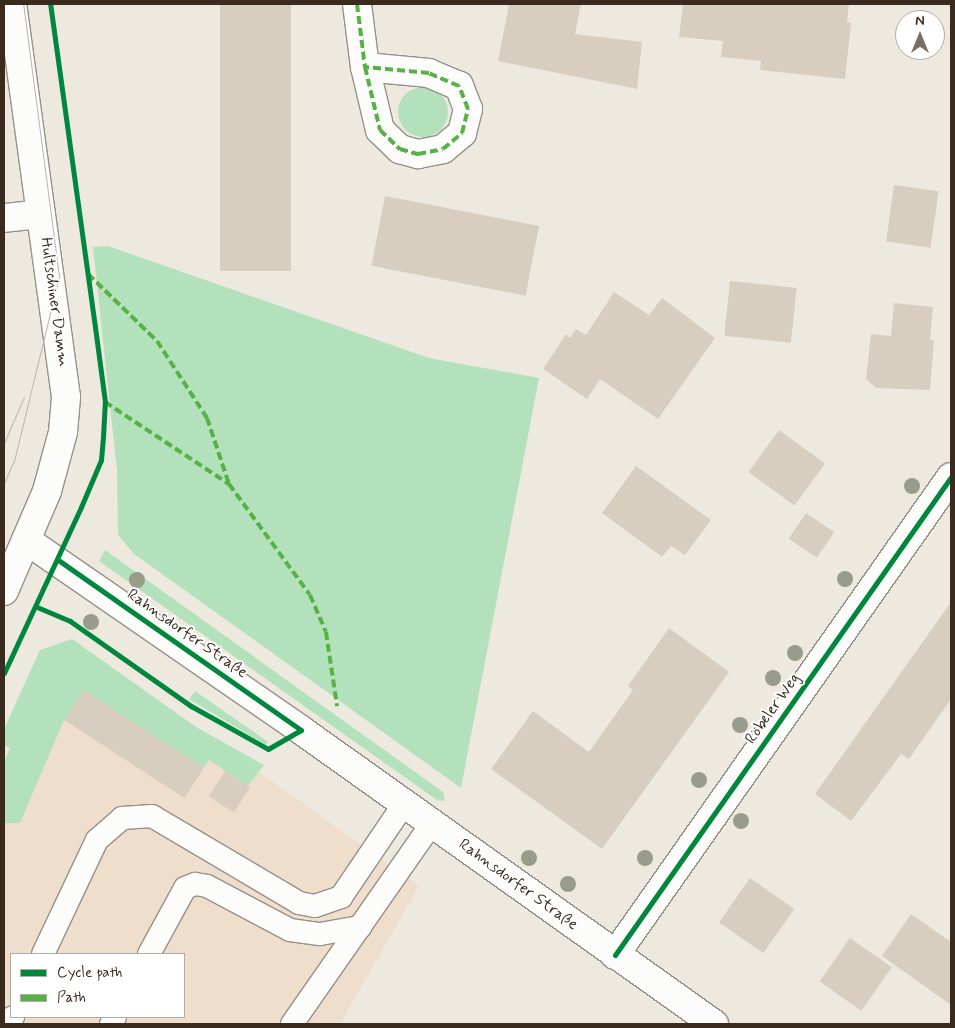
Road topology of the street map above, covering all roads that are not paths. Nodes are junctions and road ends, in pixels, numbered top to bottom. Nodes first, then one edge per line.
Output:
1 (12, 4) edge
2 (357, 4) edge
3 (365, 67) dead end
4 (41, 214) junction
5 (4, 218) edge
6 (951, 477) edge
7 (26, 540) junction
8 (4, 591) edge
9 (404, 804) junction
10 (432, 823) junction
11 (360, 926) junction
12 (42, 953) edge
13 (150, 953) edge
14 (615, 956) junction
15 (292, 1024) edge
16 (714, 1024) edge

1 - 4 street, Hultschiner Damm
2 - 3 street
4 - 5 street
4 - 7 street, Hultschiner Damm
6 - 14 street, Röbeler Weg
7 - 8 street, Hultschiner Damm
7 - 9 street, Rahnsdorfer Straße
9 - 10 street, Rahnsdorfer Straße
9 - 12 lane
10 - 11 lane
10 - 14 street, Rahnsdorfer Straße
11 - 13 lane
11 - 15 lane
14 - 16 street, Rahnsdorfer Straße

